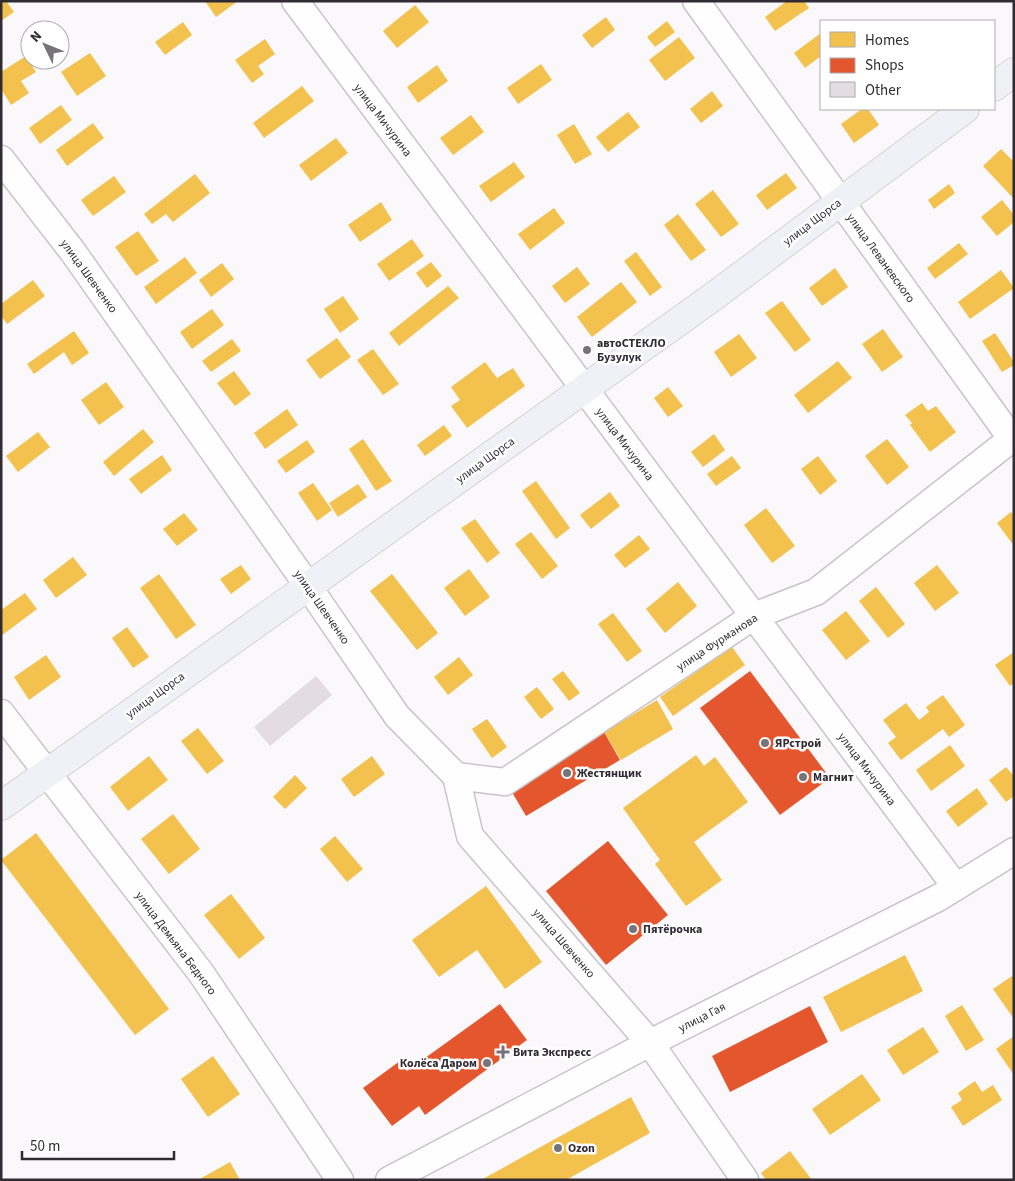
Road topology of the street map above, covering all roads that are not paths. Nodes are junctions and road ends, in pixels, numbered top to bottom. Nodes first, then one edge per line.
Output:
1 (295, 1) edge
2 (696, 1) edge
3 (1014, 72) edge
4 (995, 86) edge
5 (964, 110) edge
6 (1, 159) edge
7 (840, 201) junction
8 (584, 389) junction
9 (1013, 439) edge
10 (308, 586) junction
11 (754, 616) junction
12 (1, 713) edge
13 (46, 773) junction
14 (456, 776) junction
15 (1, 806) edge
16 (1014, 851) edge
17 (956, 887) junction
18 (650, 1043) junction
19 (340, 1180) edge
20 (389, 1180) edge
21 (745, 1180) edge

1 - 8 street, улица Мичурина
2 - 7 street, улица Леваневского
3 - 4 main road
5 - 7 main road, улица Щорса
6 - 10 street, улица Шевченко
7 - 8 main road, улица Щорса
7 - 9 street, улица Леваневского
8 - 10 main road, улица Щорса
8 - 11 street, улица Мичурина
9 - 11 street, улица Фурманова
10 - 13 main road, улица Щорса
10 - 14 street, улица Шевченко
11 - 14 street, улица Фурманова
11 - 17 street, улица Мичурина
12 - 13 street, улица Демьяна Бедного
13 - 15 main road, улица Щорса
13 - 19 street, улица Демьяна Бедного
14 - 18 street, улица Шевченко
16 - 17 street, улица Гая
17 - 18 street, улица Гая
18 - 20 street, улица Гая
18 - 21 street, улица Шевченко

